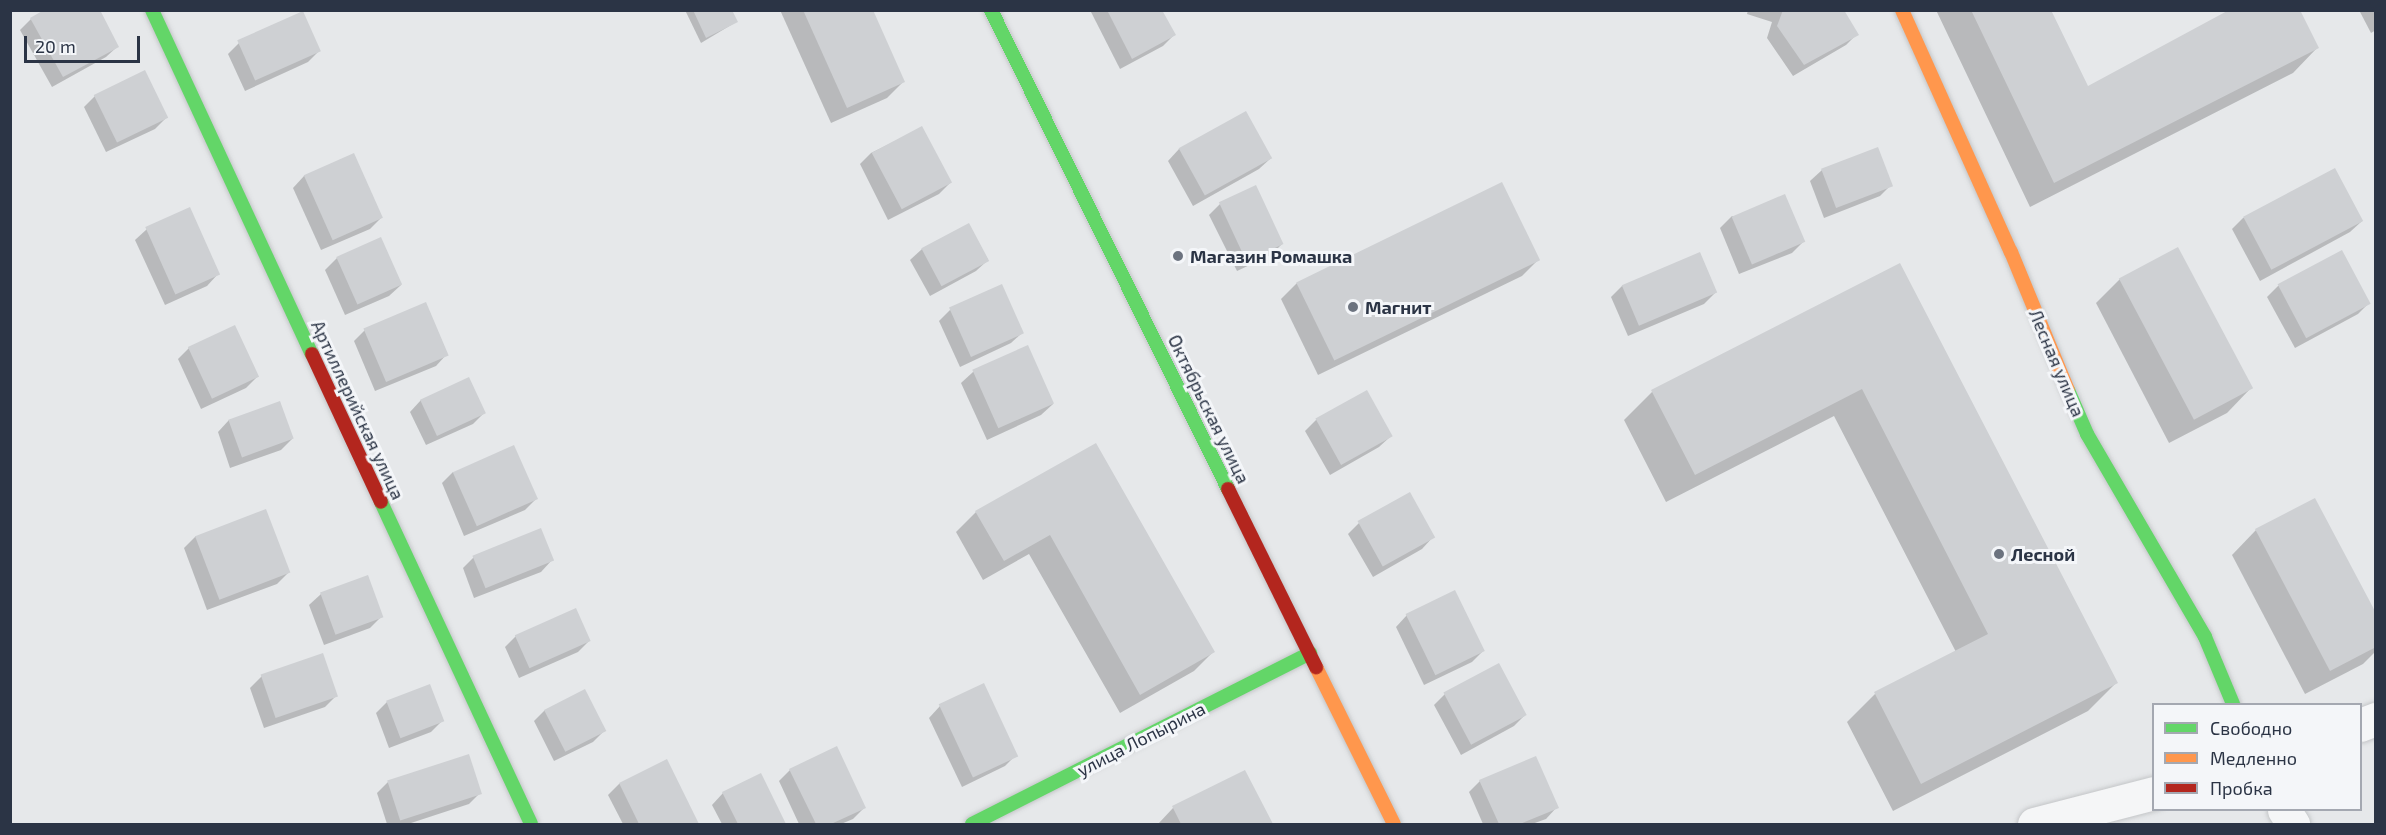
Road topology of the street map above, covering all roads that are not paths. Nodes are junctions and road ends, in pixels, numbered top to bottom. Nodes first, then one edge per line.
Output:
1 (152, 10) edge
2 (991, 10) edge
3 (1902, 10) edge
4 (1310, 653) junction
5 (2232, 703) edge
6 (2376, 719) edge
7 (2362, 725) edge
8 (2152, 794) edge
9 (2285, 811) edge
10 (531, 825) edge
11 (972, 825) edge
12 (1394, 825) edge
13 (2034, 825) edge
14 (2293, 825) edge

1 - 10 street, Артиллерийская улица
2 - 4 street, Октябрьская улица
3 - 5 street, Лесная улица
4 - 11 street, улица Лопырина
4 - 12 street, Октябрьская улица
6 - 7 street
8 - 13 street
9 - 14 street

